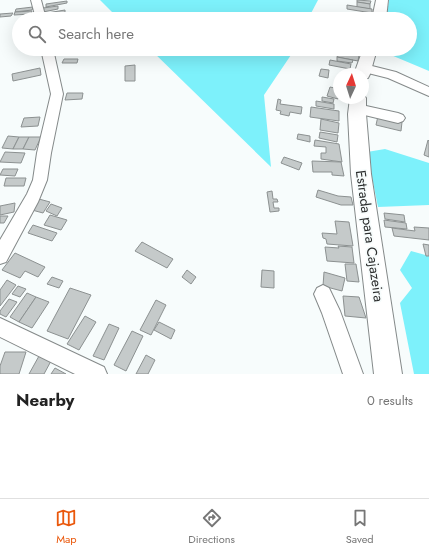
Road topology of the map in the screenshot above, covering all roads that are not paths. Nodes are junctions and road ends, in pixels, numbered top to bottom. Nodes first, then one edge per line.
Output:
1 (36, 0) edge
2 (382, 0) edge
3 (39, 12) edge
4 (380, 12) edge
5 (49, 56) edge
6 (368, 56) edge
7 (364, 68) edge
8 (369, 72) edge
9 (429, 92) edge
10 (357, 104) edge
11 (398, 118) dead end
12 (5, 238) edge
13 (0, 256) edge
14 (323, 294) dead end
15 (0, 327) edge
16 (97, 374) edge
17 (353, 374) edge
18 (388, 374) edge

1 - 3 street
2 - 4 main road
5 - 12 street
6 - 7 main road
8 - 9 street
10 - 11 street
10 - 18 main road, Estrada para Cajazeira
12 - 13 street
14 - 17 street
15 - 16 street

